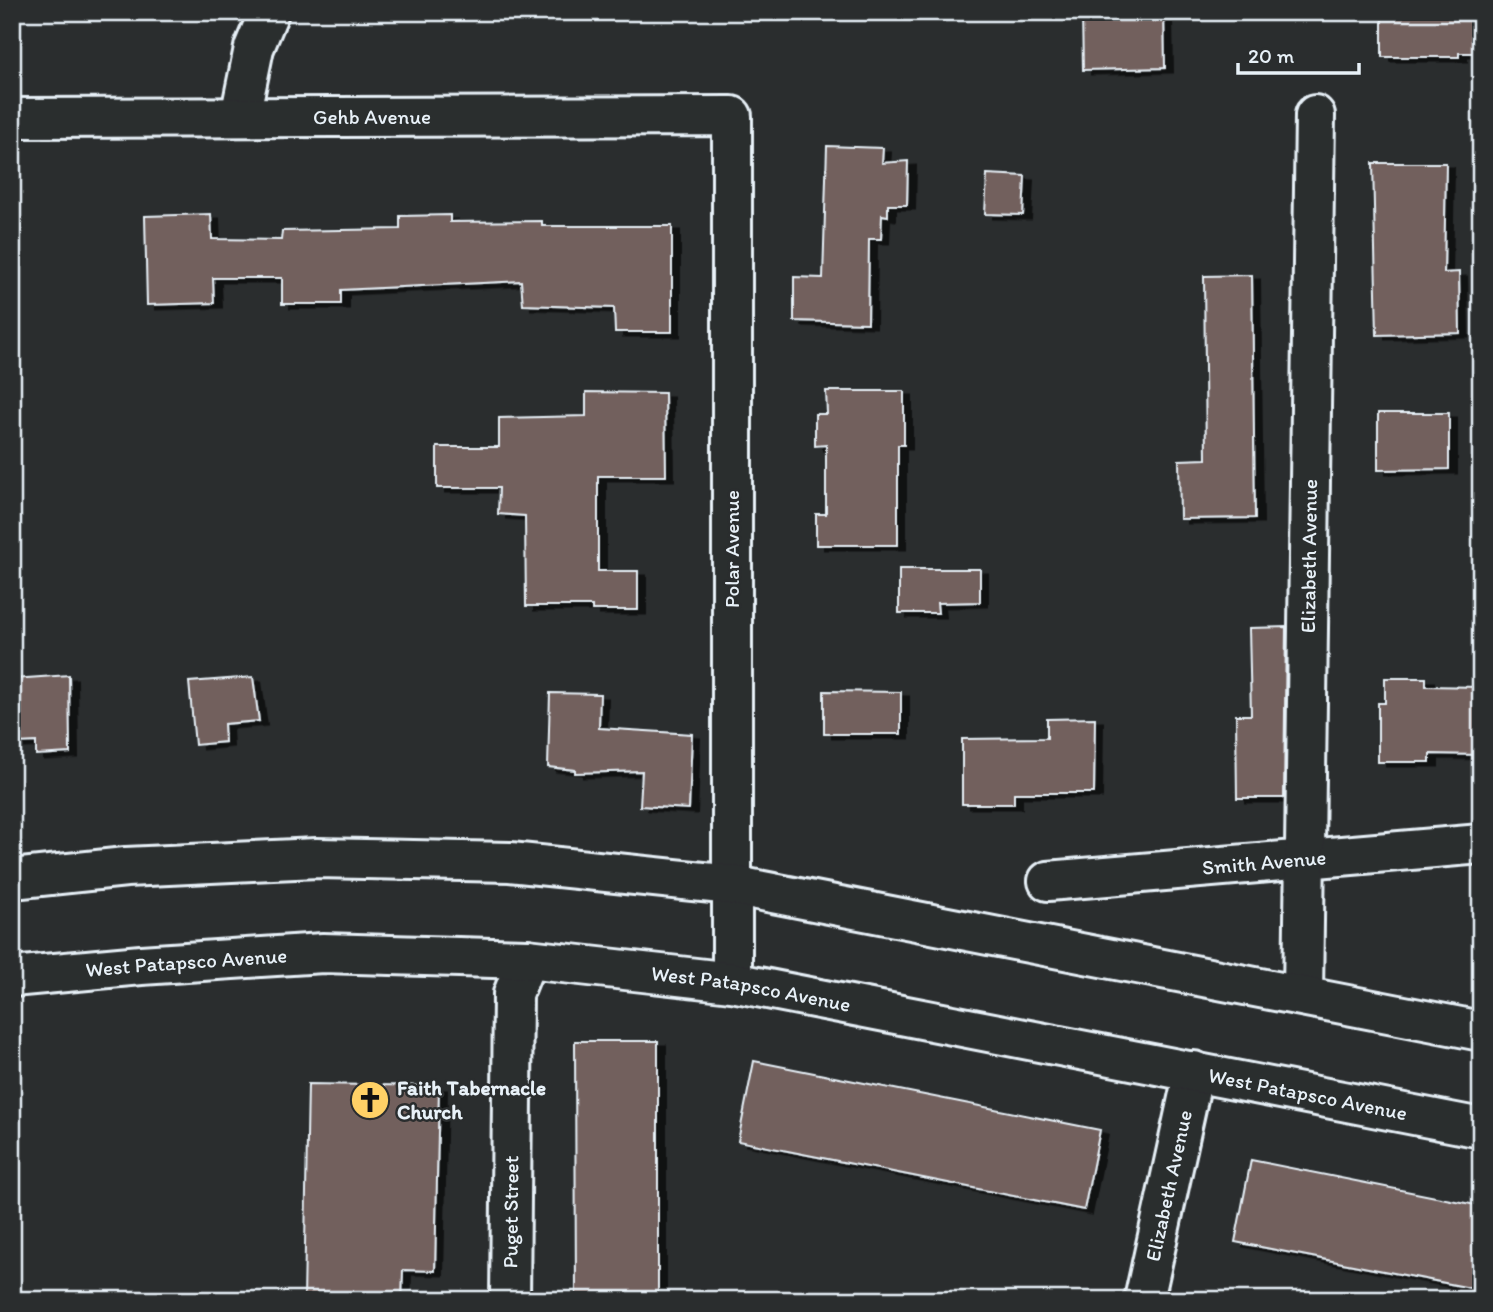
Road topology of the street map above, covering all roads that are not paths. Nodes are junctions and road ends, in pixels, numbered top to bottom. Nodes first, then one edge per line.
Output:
1 (269, 12) edge
2 (1315, 115) dead end
3 (732, 116) joint
4 (240, 117) junction
5 (12, 118) edge
6 (1481, 844) edge
7 (1305, 859) junction
8 (12, 879) edge
9 (1048, 881) dead end
10 (732, 885) junction
11 (527, 959) junction
12 (12, 977) edge
13 (732, 982) junction
14 (1303, 995) junction
15 (1481, 1031) edge
16 (1194, 1071) junction
17 (1481, 1128) edge
18 (510, 1300) edge
19 (1144, 1300) edge

1 - 4 street
2 - 7 street, Elizabeth Avenue
3 - 4 street, Gehb Avenue
3 - 10 street, Polar Avenue
4 - 5 street, Gehb Avenue
6 - 7 street, Smith Avenue
7 - 9 street, Smith Avenue
7 - 14 street, Elizabeth Avenue
8 - 10 street
10 - 13 street, Polar Avenue
10 - 14 street
11 - 12 street, West Patapsco Avenue
11 - 13 street, West Patapsco Avenue
11 - 18 street, Puget Street
13 - 16 street, West Patapsco Avenue
14 - 15 street
16 - 17 street, West Patapsco Avenue
16 - 19 street, Elizabeth Avenue

